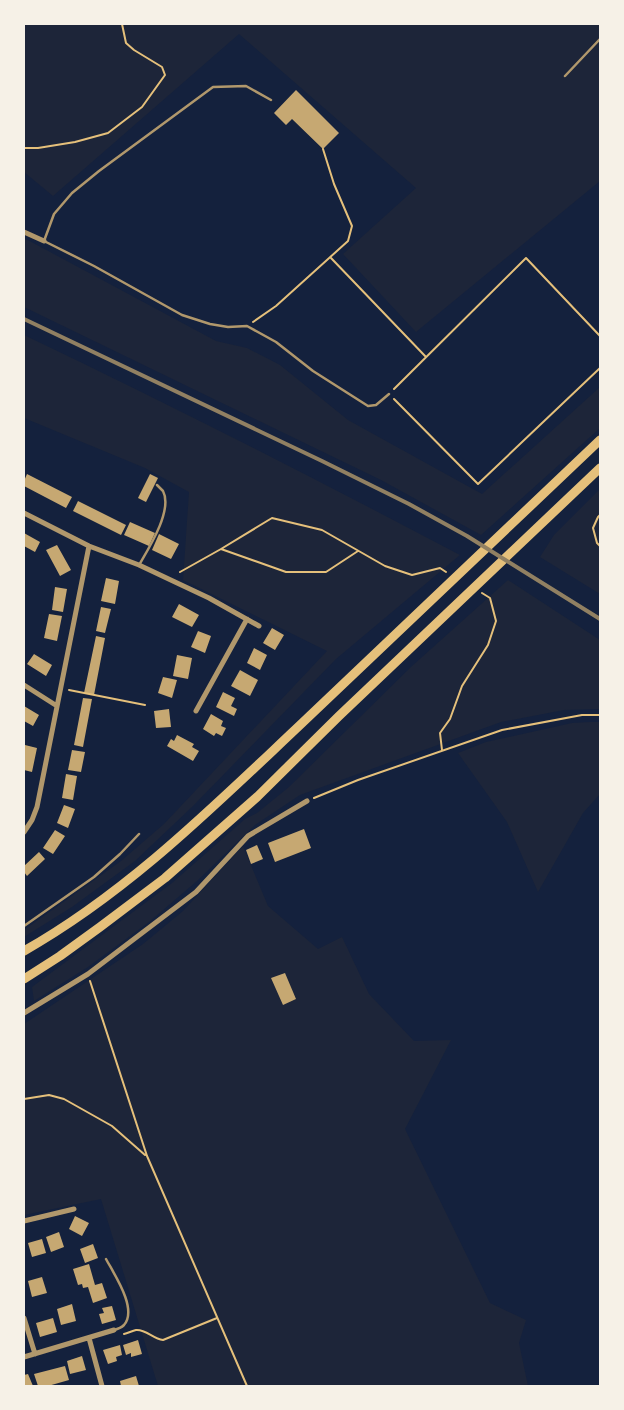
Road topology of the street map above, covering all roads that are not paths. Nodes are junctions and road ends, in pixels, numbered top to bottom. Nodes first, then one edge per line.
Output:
1 (600, 39) edge
2 (565, 76) dead end
3 (270, 100) dead end
4 (24, 232) edge
5 (44, 241) junction
6 (389, 394) road end
7 (600, 440) edge
8 (600, 468) edge
9 (157, 485) dead end
10 (24, 513) edge
11 (89, 546) junction
12 (139, 565) junction
13 (247, 619) junction
14 (259, 626) dead end
15 (24, 685) edge
16 (57, 706) junction
17 (196, 710) dead end
18 (307, 801) road end
19 (24, 832) edge
20 (139, 834) dead end
21 (24, 926) edge
22 (24, 951) edge
23 (24, 979) edge
24 (24, 1013) edge
25 (74, 1209) dead end
26 (24, 1221) edge
27 (106, 1259) dead end
28 (24, 1318) edge
29 (114, 1330) joint
30 (88, 1338) junction
31 (35, 1354) junction
32 (24, 1357) edge
33 (102, 1386) edge

1 - 2 lane
3 - 5 lane
4 - 5 street
5 - 6 lane
7 - 22 highway
8 - 23 highway
9 - 12 lane
10 - 11 street
11 - 12 street
11 - 16 street
12 - 13 street
13 - 14 street
13 - 17 street
15 - 16 street
16 - 19 street
18 - 24 street
20 - 21 lane
25 - 26 street
27 - 29 lane
28 - 31 street
29 - 30 street
30 - 31 street
30 - 33 street
31 - 32 street

